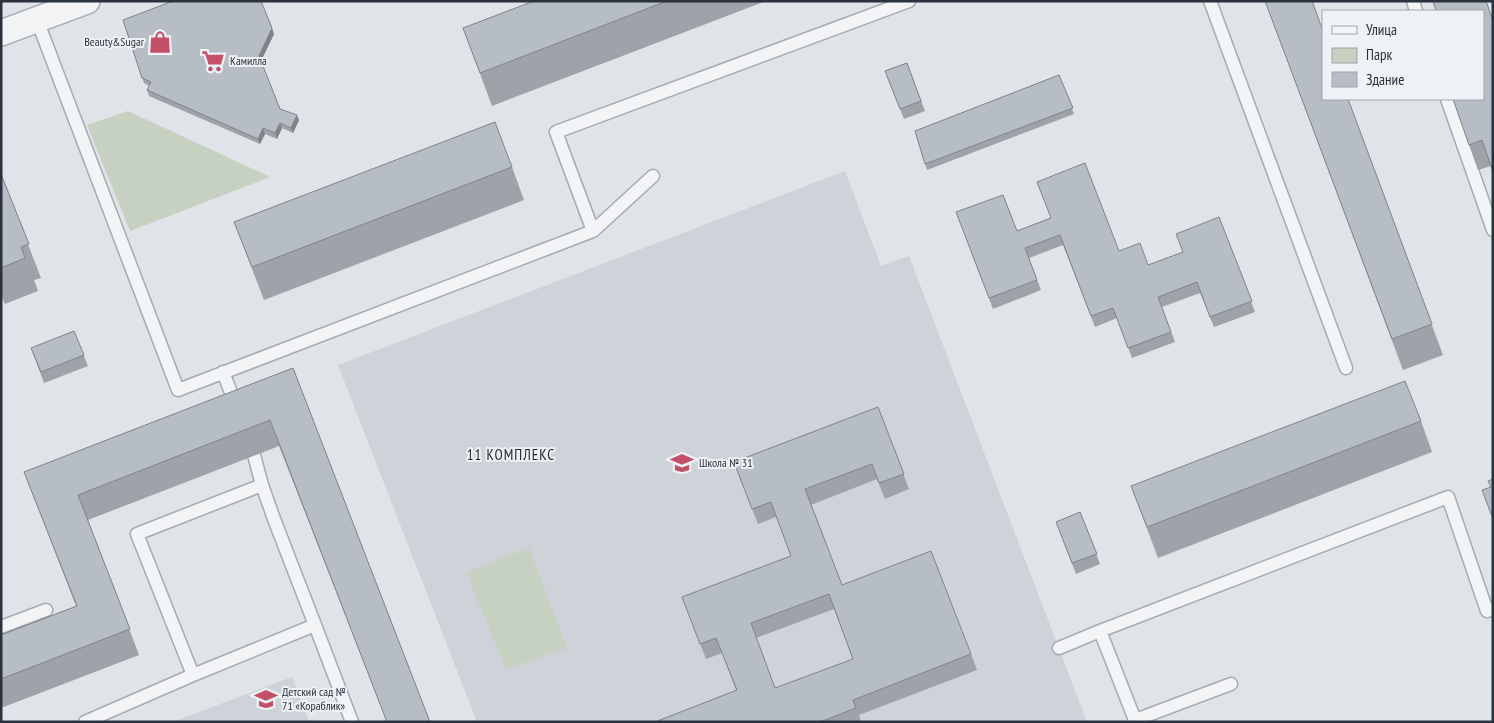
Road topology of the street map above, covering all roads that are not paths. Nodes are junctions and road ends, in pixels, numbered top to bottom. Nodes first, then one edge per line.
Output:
1 (87, 1) edge
2 (909, 1) edge
3 (1210, 1) edge
4 (37, 20) junction
5 (1, 33) edge
6 (1447, 100) edge
7 (653, 176) dead end
8 (1493, 230) edge
9 (593, 231) junction
10 (1346, 368) dead end
11 (223, 372) junction
12 (240, 418) edge
13 (254, 455) edge
14 (262, 485) junction
15 (1493, 609) edge
16 (46, 610) dead end
17 (315, 625) junction
18 (1, 627) edge
19 (1100, 631) junction
20 (1059, 648) dead end
21 (193, 675) junction
22 (1231, 684) dead end
23 (86, 722) edge
24 (352, 722) edge

1 - 4 street
2 - 9 lane
3 - 10 lane
4 - 5 street
4 - 11 lane
6 - 8 lane
7 - 9 lane
9 - 11 lane
11 - 12 lane
13 - 14 lane
14 - 17 lane
14 - 21 lane
15 - 19 lane
16 - 18 lane
17 - 21 lane
17 - 24 lane
19 - 20 lane
19 - 22 lane
21 - 23 lane

